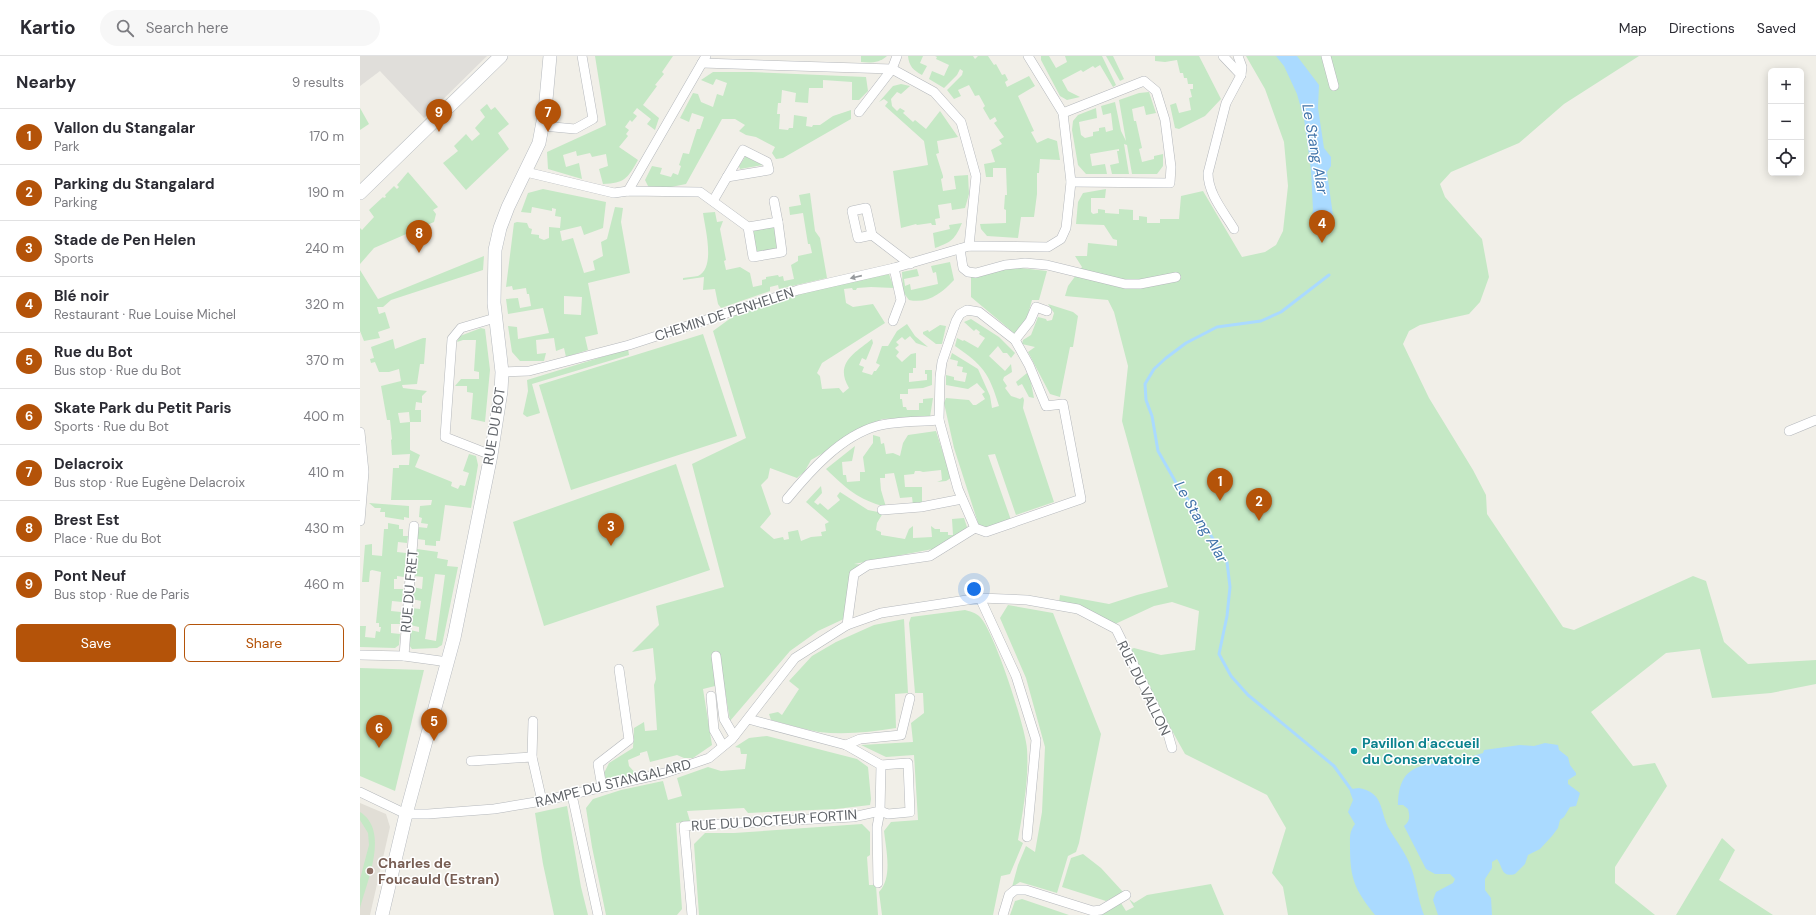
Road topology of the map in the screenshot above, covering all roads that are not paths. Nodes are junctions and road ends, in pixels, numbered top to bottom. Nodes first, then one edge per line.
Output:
1 (501, 56) edge
2 (550, 56) edge
3 (582, 56) edge
4 (897, 56) edge
5 (1028, 56) edge
6 (1223, 56) edge
7 (1238, 56) edge
8 (1326, 56) edge
9 (704, 59) edge
10 (892, 69) junction
11 (1241, 75) junction
12 (1334, 86) dead end
13 (858, 112) dead end
14 (1063, 113) junction
15 (544, 126) junction
16 (526, 172) junction
17 (727, 177) dead end
18 (1071, 182) junction
19 (628, 191) junction
20 (360, 193) edge
21 (774, 200) dead end
22 (713, 201) junction
23 (778, 222) junction
24 (748, 227) junction
25 (1234, 229) dead end
26 (872, 235) dead end
27 (970, 246) junction
28 (960, 249) junction
29 (910, 264) junction
30 (894, 268) junction
31 (1176, 277) dead end
32 (1047, 311) dead end
33 (495, 318) junction
34 (893, 321) dead end
35 (1015, 340) junction
36 (502, 372) junction
37 (939, 420) junction
38 (1816, 420) edge
39 (360, 432) edge
40 (1789, 432) dead end
41 (491, 455) junction
42 (787, 499) dead end
43 (962, 499) junction
44 (882, 510) dead end
45 (360, 522) edge
46 (414, 526) dead end
47 (974, 528) junction
48 (980, 598) junction
49 (847, 624) junction
50 (1116, 629) joint
51 (360, 656) edge
52 (404, 656) junction
53 (716, 656) dead end
54 (448, 662) junction
55 (619, 669) dead end
56 (711, 696) dead end
57 (910, 698) dead end
58 (748, 719) junction
59 (534, 721) dead end
60 (734, 736) junction
61 (846, 745) junction
62 (723, 746) junction
63 (1172, 748) dead end
64 (532, 757) junction
65 (471, 761) dead end
66 (881, 765) junction
67 (602, 787) junction
68 (360, 792) edge
69 (572, 795) junction
70 (542, 801) junction
71 (880, 811) junction
72 (406, 814) junction
73 (1027, 837) dead end
74 (878, 884) dead end
75 (1126, 895) dead end
76 (382, 915) edge
77 (598, 915) edge
78 (692, 915) edge
79 (1003, 915) edge

1 - 20 street
2 - 15 street, RUE DU BOT
3 - 15 street
4 - 10 street
5 - 14 street
6 - 11 street
7 - 11 street
8 - 12 street
9 - 10 street
9 - 19 street
10 - 13 street
10 - 27 street
11 - 25 street
14 - 18 street
14 - 18 street
15 - 16 street, RUE DU BOT
16 - 19 street
16 - 33 street, RUE DU BOT
17 - 22 street
18 - 27 street, CHEMIN DE PENHELEN
19 - 22 street
21 - 23 street
22 - 24 street
23 - 24 street
23 - 24 street
26 - 29 street
27 - 28 street, CHEMIN DE PENHELEN
28 - 29 street, CHEMIN DE PENHELEN
28 - 31 street
29 - 30 street, CHEMIN DE PENHELEN
30 - 34 street
30 -> 36 street, CHEMIN DE PENHELEN
32 - 35 street
33 - 36 street, RUE DU BOT
33 - 41 street
35 - 37 street
35 - 47 street
36 - 41 street, RUE DU BOT
37 - 42 street
37 - 43 street
38 - 40 street
39 - 45 street
41 - 54 street, RUE DU BOT
43 - 44 street
43 - 47 street
46 - 52 street, RUE DU FRET
47 - 49 street
48 - 49 street, RAMPE DU STANGALARD
48 - 50 street, RAMPE DU STANGALARD
48 - 73 street
49 - 58 street, RAMPE DU STANGALARD
50 - 63 street, RUE DU VALLON
51 - 52 street
52 - 54 street
53 - 60 street
54 - 72 street, RUE DU BOT
55 - 67 street
56 - 62 street
57 - 61 street
58 - 60 street, RAMPE DU STANGALARD
58 - 61 street
59 - 64 street
60 - 62 street, RAMPE DU STANGALARD
61 - 66 street
62 - 67 street, RAMPE DU STANGALARD
64 - 65 street
64 - 70 street
66 - 71 street, RUE DU DOCTEUR FORTIN
66 - 71 street, RUE DU DOCTEUR FORTIN
67 - 69 street, RAMPE DU STANGALARD
68 - 72 street
69 - 70 street, RAMPE DU STANGALARD
69 - 77 street
70 - 72 street, RAMPE DU STANGALARD
71 - 74 street, RUE DU DOCTEUR FORTIN
71 - 78 street, RUE DU DOCTEUR FORTIN
72 - 76 street, RUE DU BOT
75 - 79 street

